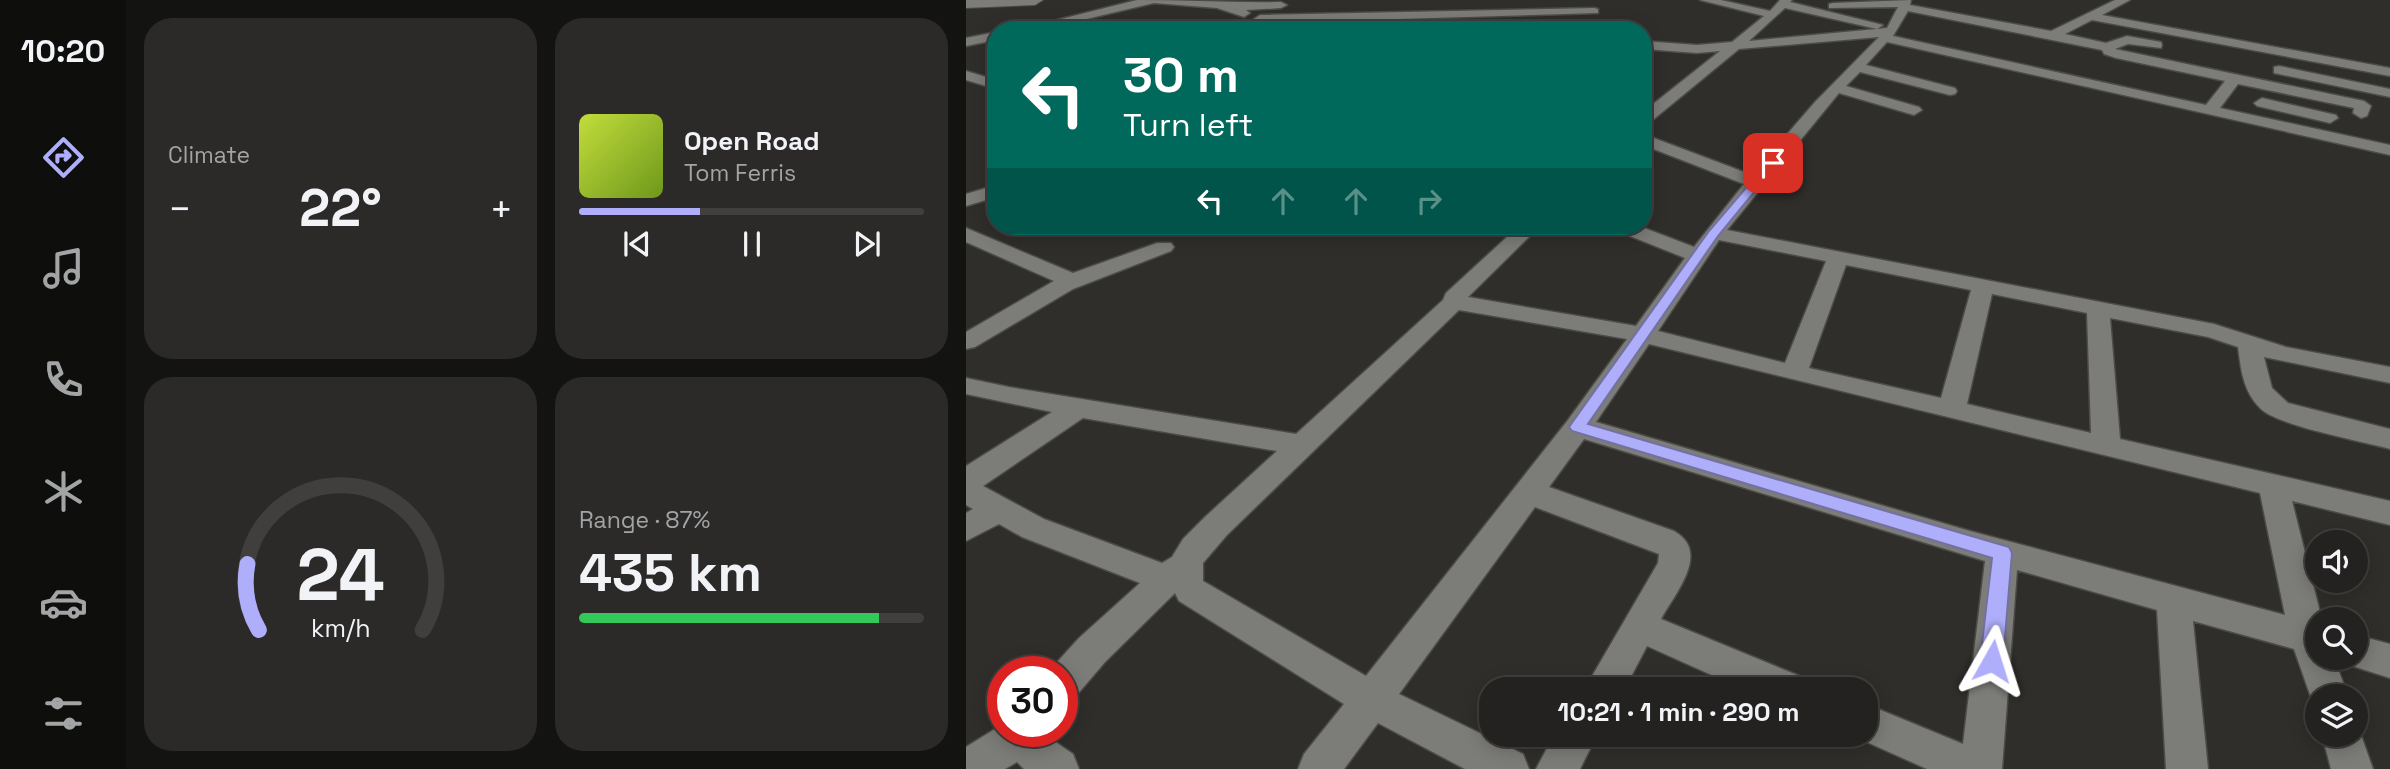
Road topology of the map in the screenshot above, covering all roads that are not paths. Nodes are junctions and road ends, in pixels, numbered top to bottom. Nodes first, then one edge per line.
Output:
1 (1035, 0) edge
2 (1151, 0) edge
3 (1157, 0) edge
4 (1453, 0) edge
5 (1706, 0) edge
6 (2124, 0) edge
7 (978, 2) edge
8 (1350, 2) dead end
9 (1296, 4) dead end
10 (1227, 7) junction
11 (1785, 7) edge
12 (1594, 10) dead end
13 (1982, 12) dead end
14 (1448, 13) junction
15 (1339, 17) junction
16 (2092, 17) junction
17 (1061, 21) edge
18 (1262, 21) edge
19 (1310, 21) edge
20 (1336, 21) edge
21 (1445, 21) edge
22 (1895, 25) edge
23 (2053, 35) junction
24 (987, 38) edge
25 (2303, 38) dead end
26 (966, 42) edge
27 (1652, 46) edge
28 (1735, 46) junction
29 (2171, 48) dead end
30 (2109, 50) junction
31 (2289, 54) junction
32 (2094, 59) dead end
33 (2263, 66) dead end
34 (2111, 69) dead end
35 (2390, 72) edge
36 (1980, 74) dead end
37 (2136, 74) dead end
38 (966, 75) edge
39 (2234, 79) junction
40 (987, 82) edge
41 (1837, 89) junction
42 (1950, 92) dead end
43 (2390, 93) edge
44 (2230, 96) junction
45 (1914, 110) dead end
46 (2210, 110) junction
47 (1652, 113) edge
48 (2361, 113) dead end
49 (2330, 118) dead end
50 (1652, 142) edge
51 (2390, 150) edge
52 (1757, 183) junction
53 (987, 194) edge
54 (966, 200) edge
55 (1714, 233) junction
56 (966, 234) edge
57 (1520, 235) edge
58 (1645, 235) edge
59 (1164, 247) dead end
60 (1698, 256) junction
61 (1838, 258) junction
62 (1072, 281) junction
63 (1983, 285) junction
64 (1454, 302) junction
65 (2098, 307) junction
66 (1644, 335) junction
67 (966, 342) edge
68 (2249, 342) junction
69 (1794, 373) junction
70 (2390, 375) edge
71 (966, 386) edge
72 (1078, 408) junction
73 (1952, 410) junction
74 (1578, 427) junction
75 (2390, 439) edge
76 (1300, 445) junction
77 (2106, 445) junction
78 (2273, 485) junction
79 (966, 487) edge
80 (1528, 492) junction
81 (998, 509) junction
82 (2390, 513) edge
83 (966, 529) edge
84 (2002, 553) junction
85 (1175, 572) junction
86 (2174, 601) junction
87 (2305, 608) edge
88 (1639, 626) junction
89 (2305, 637) edge
90 (2368, 655) edge
91 (2390, 661) edge
92 (1078, 666) edge
93 (1610, 677) edge
94 (1758, 677) edge
95 (1370, 699) junction
96 (1878, 728) edge
97 (1004, 747) edge
98 (1031, 747) edge
99 (1570, 747) edge
100 (2346, 747) edge
101 (968, 769) edge
102 (1058, 769) edge
103 (1319, 769) edge
104 (1508, 769) edge
105 (1558, 769) edge
106 (1978, 769) edge
107 (2187, 769) edge
108 (2352, 769) edge

1 - 7 main road
2 - 17 street
3 - 10 street
4 - 14 street
5 - 11 street
6 - 16 street
8 - 15 street
9 - 10 street
10 - 18 street
11 - 22 street
11 - 22 street
11 - 28 street
12 - 14 street
13 - 22 street
14 - 15 street
14 - 21 street
15 - 19 street
15 - 20 street
16 - 23 street
16 - 31 street
22 - 23 street
22 - 28 street
22 - 36 street
22 - 41 street
22 - 42 street
22 - 46 street
23 - 30 street
24 - 26 street
25 - 31 street
27 - 28 street
28 - 47 street
29 - 30 street
30 - 32 street
30 - 39 street
31 - 35 street
33 - 43 street
34 - 37 street
38 - 40 street
39 - 44 street
39 - 48 street
41 - 45 street
41 - 52 street
44 - 46 street
44 - 49 street
46 - 51 street
50 - 52 street
52 - 55 street
53 - 54 street
55 - 60 street
55 - 61 street
56 - 62 street
57 - 64 street
58 - 60 street
59 - 62 street
60 - 66 street
61 - 63 street
61 - 69 street
62 - 67 street
63 - 65 street
63 - 73 street
64 - 66 street
64 - 76 street
65 - 68 street
65 - 77 street
66 - 69 street
66 - 74 street
68 - 70 street
68 - 75 street
69 - 73 street
71 - 72 street
72 - 76 street
72 - 79 street
73 - 77 street
74 - 80 street
74 - 84 street
76 - 85 street
77 - 78 street
78 - 82 street
78 - 87 street
79 - 81 street
80 - 88 street
80 - 95 street
81 - 83 street
81 - 85 street
84 - 86 street
84 - 106 street
85 - 92 street
85 - 95 street
86 - 89 street
86 - 107 street
88 - 93 street
88 - 94 street
90 - 91 street
95 - 103 street
95 - 104 street
96 - 106 street
97 - 101 street
98 - 102 street
99 - 105 street
100 - 108 street

